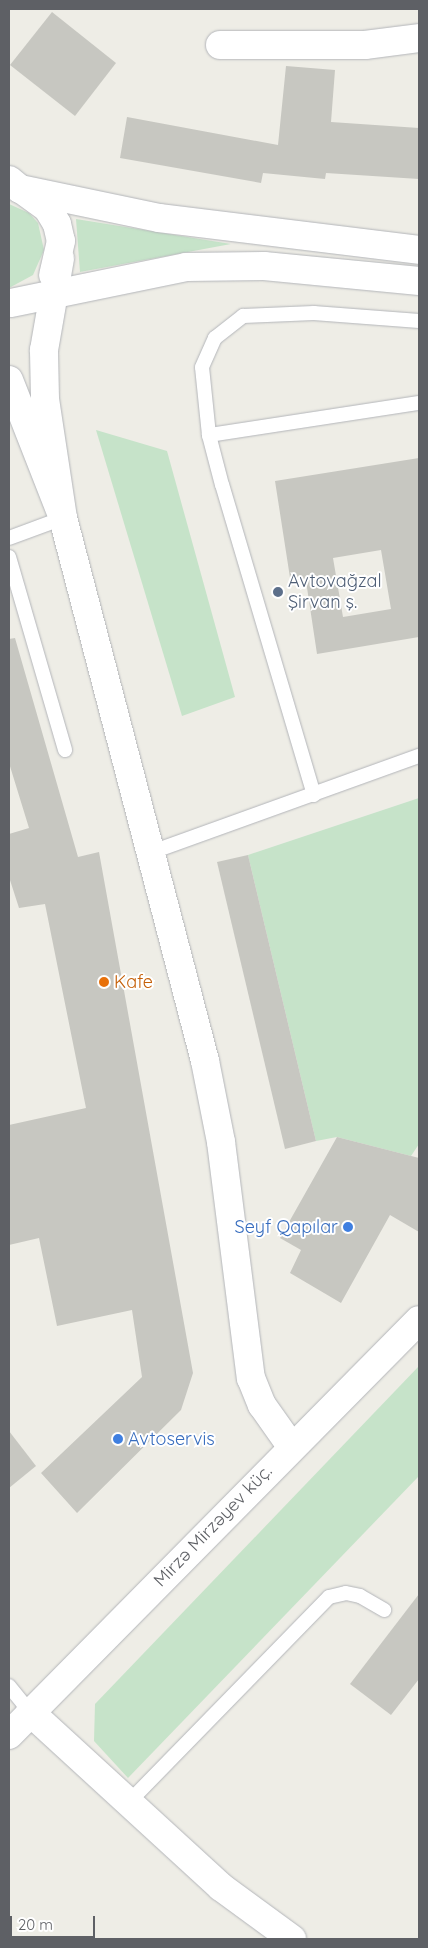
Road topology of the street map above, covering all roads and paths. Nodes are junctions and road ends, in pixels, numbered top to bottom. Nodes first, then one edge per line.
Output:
1 (419, 38) edge
2 (220, 45) dead end
3 (12, 185) edge
4 (419, 250) edge
5 (60, 258) junction
6 (419, 281) edge
7 (51, 295) junction
8 (10, 303) edge
9 (419, 322) edge
10 (9, 380) edge
11 (419, 403) edge
12 (209, 435) junction
13 (63, 518) junction
14 (9, 538) edge
15 (9, 557) edge
16 (65, 750) dead end
17 (419, 756) edge
18 (314, 795) junction
19 (152, 852) junction
20 (419, 1320) edge
21 (291, 1446) junction
22 (384, 1610) dead end
23 (9, 1686) edge
24 (30, 1712) junction
25 (9, 1735) edge
26 (128, 1803) junction
27 (292, 1939) edge

1 - 2 main road
3 - 4 main road
3 - 5 main road
5 - 7 main road
5 - 8 main road
6 - 7 main road
7 - 8 main road
7 - 13 main road
9 - 12 lane
10 - 13 main road
11 - 12 lane
12 - 18 lane
13 - 14 lane
13 - 19 main road
15 - 16 lane
17 - 18 lane
18 - 19 lane
19 - 21 main road
20 - 21 main road, Mirzə Mirzəyev küç.
21 - 24 main road, Mirzə Mirzəyev küç.
22 - 26 lane
23 - 24 lane
24 - 25 main road, Mirzə Mirzəyev küç.
24 - 26 main road
26 - 27 main road

